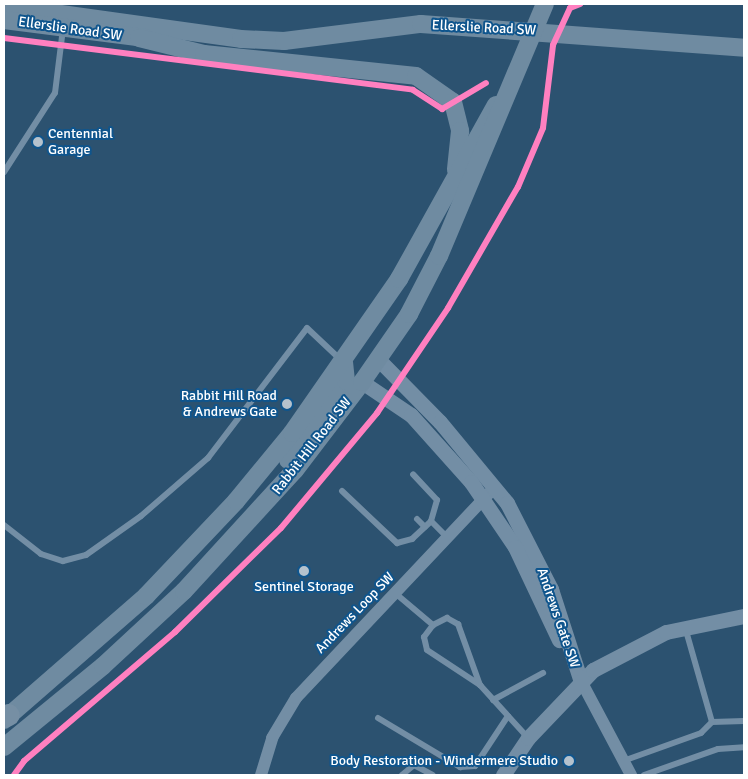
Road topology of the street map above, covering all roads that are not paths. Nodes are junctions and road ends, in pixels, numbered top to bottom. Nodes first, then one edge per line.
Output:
1 (545, 4) edge
2 (4, 6) edge
3 (4, 20) edge
4 (64, 21) junction
5 (535, 30) junction
6 (139, 38) junction
7 (284, 41) junction
8 (744, 48) edge
9 (520, 71) junction
10 (4, 172) edge
11 (453, 186) junction
12 (378, 360) junction
13 (344, 363) junction
14 (362, 382) junction
15 (413, 474) dead end
16 (494, 487) junction
17 (342, 491) dead end
18 (484, 499) junction
19 (264, 506) junction
20 (416, 519) dead end
21 (431, 521) junction
22 (4, 525) edge
23 (425, 527) junction
24 (448, 537) junction
25 (395, 592) junction
26 (744, 616) edge
27 (432, 625) junction
28 (684, 626) junction
29 (543, 674) dead end
30 (580, 679) junction
31 (480, 685) junction
32 (493, 700) junction
33 (508, 716) junction
34 (6, 717) edge
35 (378, 718) dead end
36 (744, 721) edge
37 (712, 722) junction
38 (528, 738) junction
39 (744, 747) edge
40 (6, 748) edge
41 (623, 761) junction
42 (261, 775) edge
43 (402, 775) edge
44 (433, 775) edge
45 (503, 775) edge
46 (631, 775) edge
47 (644, 775) edge

1 - 5 main road, Rabbit Hill Road SW
2 - 4 main road, Ellerslie Road SW
3 - 4 main road, Ellerslie Road SW
4 - 6 main road, Ellerslie Road SW
4 - 7 main road, Ellerslie Road SW
4 - 10 lane
5 - 7 main road, Ellerslie Road SW
5 - 8 main road, Ellerslie Road SW
5 - 9 main road, Rabbit Hill Road SW
6 - 7 main road, Ellerslie Road SW
6 - 11 main road
9 - 11 main road, Rabbit Hill Road SW
9 - 12 main road, Rabbit Hill Road SW
11 - 13 main road, Rabbit Hill Road SW
12 - 14 main road, Rabbit Hill Road SW
12 - 16 street, Andrews Gate SW
13 - 19 main road
13 - 22 lane
13 - 34 main road, Rabbit Hill Road SW
14 - 18 street, Andrews Gate SW
14 - 19 main road, Rabbit Hill Road SW
15 - 21 lane
16 - 18 street, Andrews Loop SW
16 - 30 street, Andrews Gate SW
17 - 23 lane
18 - 24 street, Andrews Loop SW
18 - 30 street, Andrews Gate SW
19 - 40 main road, Rabbit Hill Road SW
20 - 23 lane
21 - 23 lane
21 - 24 lane
24 - 25 street, Andrews Loop SW
25 - 27 lane
25 - 42 street, Andrews Loop SW
26 - 28 street
27 - 31 lane
27 - 31 lane
28 - 30 street
28 - 37 lane
29 - 32 lane
30 - 38 street
30 - 41 street
31 - 32 lane
32 - 33 lane
33 - 35 lane
33 - 38 lane
36 - 37 lane
37 - 41 lane
38 - 45 street
39 - 47 lane
41 - 46 street
43 - 44 lane

